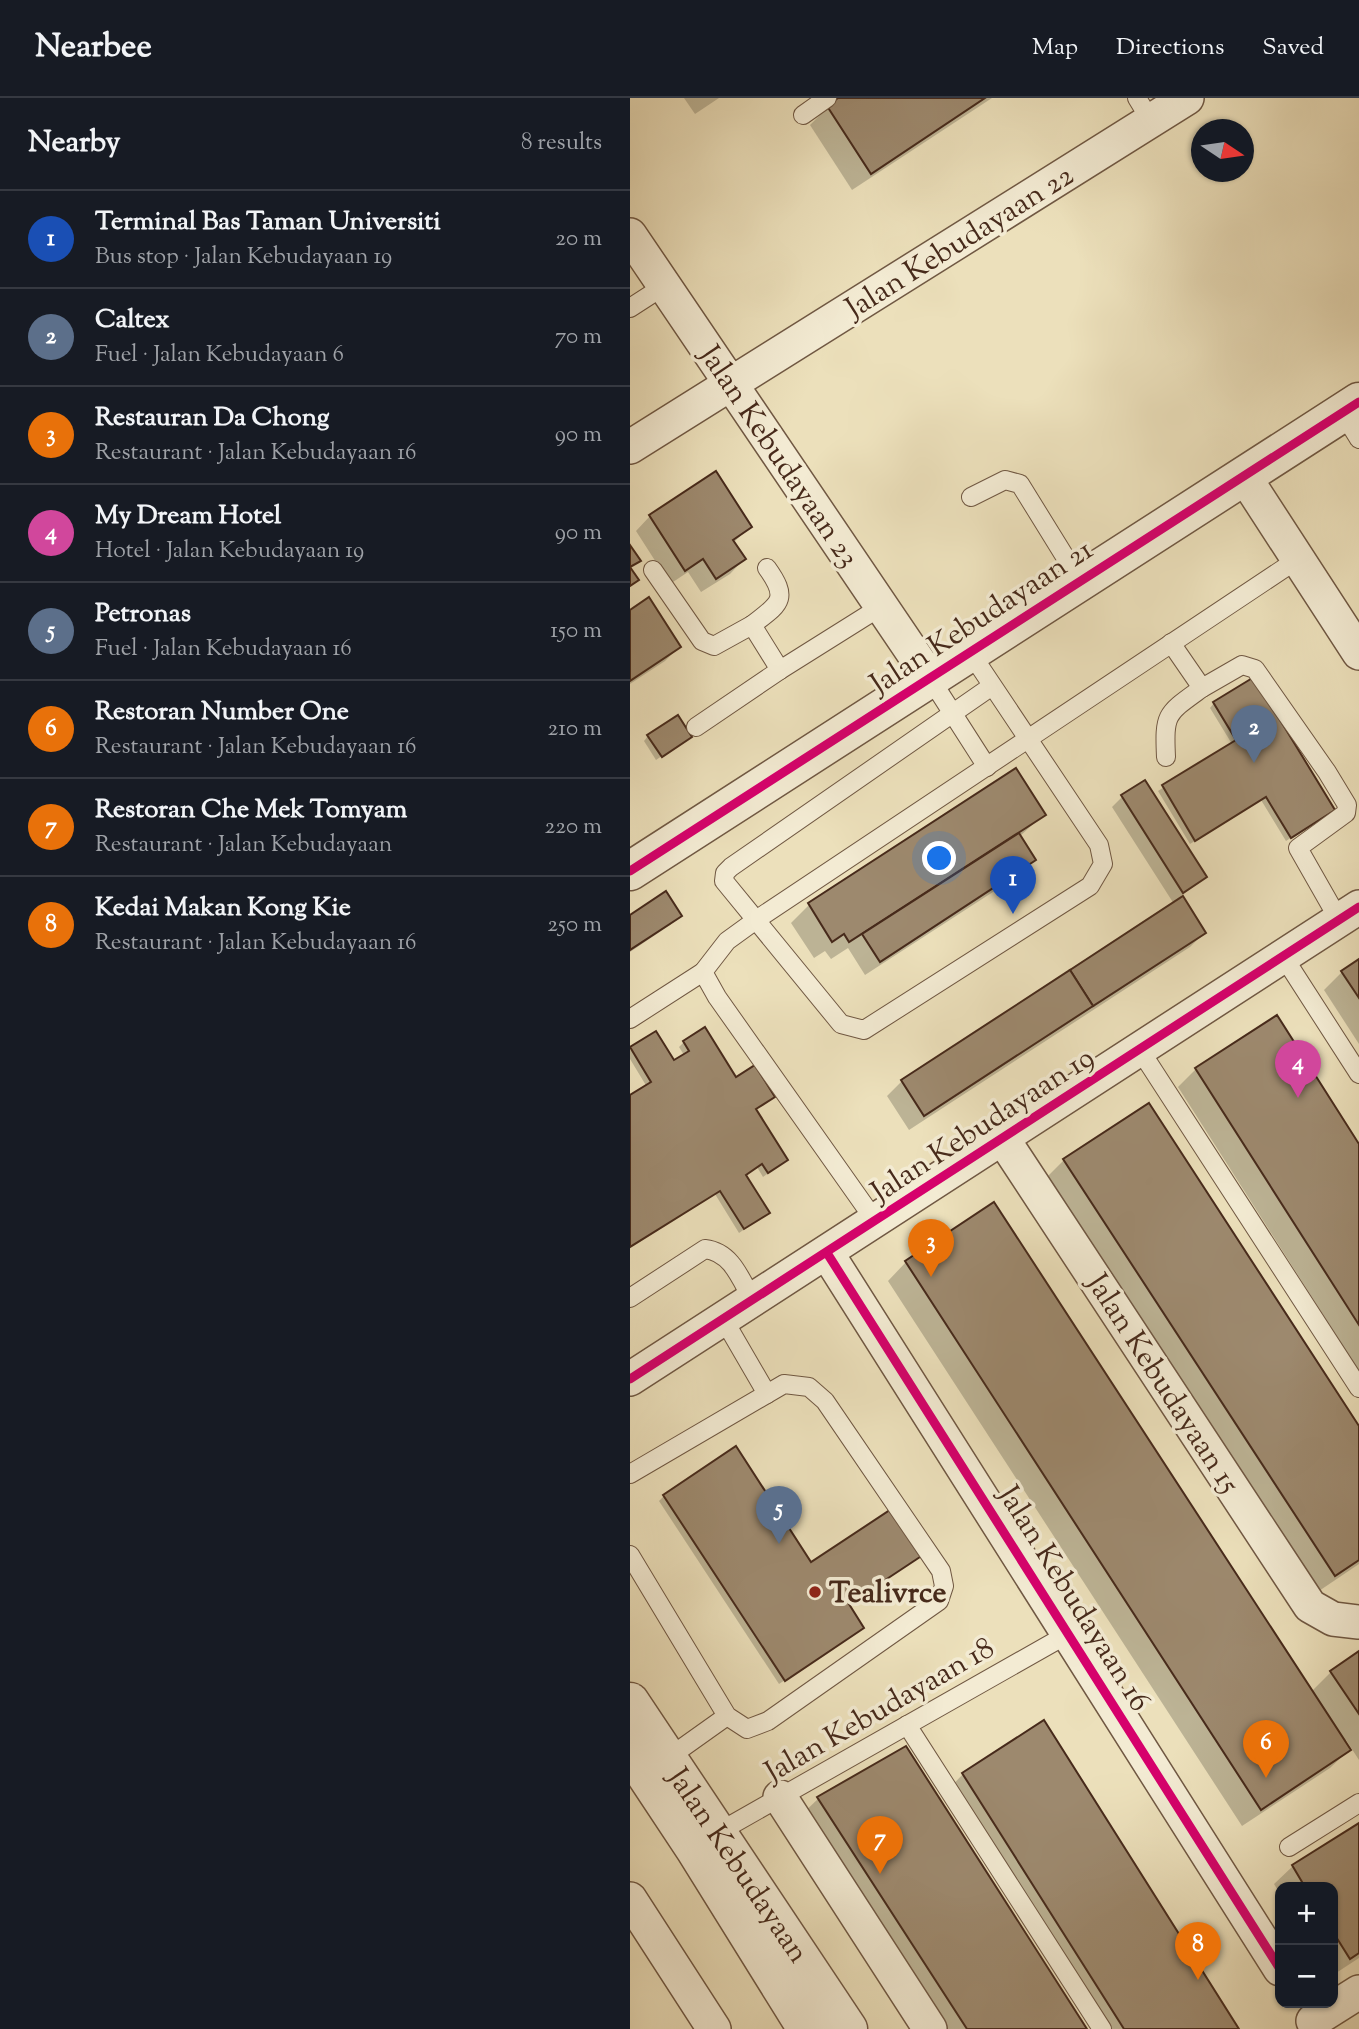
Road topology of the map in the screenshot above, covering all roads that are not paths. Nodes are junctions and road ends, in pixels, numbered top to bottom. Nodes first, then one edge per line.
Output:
1 (827, 98) edge
2 (1187, 98) edge
3 (1144, 109) edge
4 (803, 116) dead end
5 (630, 235) edge
6 (664, 286) junction
7 (630, 308) edge
8 (732, 384) junction
9 (1354, 418) edge
10 (630, 447) edge
11 (1244, 476) junction
12 (971, 497) dead end
13 (1298, 559) junction
14 (767, 568) dead end
15 (653, 570) dead end
16 (1080, 581) junction
17 (882, 606) junction
18 (752, 625) junction
19 (1171, 643) junction
20 (970, 652) junction
21 (1359, 653) edge
22 (780, 670) junction
23 (930, 678) junction
24 (992, 686) junction
25 (1202, 688) junction
26 (952, 713) junction
27 (696, 727) dead end
28 (1028, 739) junction
29 (1166, 757) dead end
30 (987, 767) junction
31 (630, 871) edge
32 (1349, 914) edge
33 (756, 920) junction
34 (1283, 956) junction
35 (703, 972) junction
36 (630, 1019) edge
37 (1140, 1050) junction
38 (1359, 1074) edge
39 (1003, 1139) junction
40 (876, 1222) junction
41 (827, 1253) junction
42 (630, 1298) edge
43 (754, 1301) junction
44 (724, 1320) junction
45 (630, 1380) edge
46 (1359, 1388) edge
47 (768, 1394) junction
48 (630, 1474) edge
49 (630, 1555) edge
50 (1346, 1621) edge
51 (1068, 1634) junction
52 (630, 1702) edge
53 (727, 1716) junction
54 (907, 1725) junction
55 (630, 1751) edge
56 (668, 1758) junction
57 (780, 1797) junction
58 (1359, 1803) edge
59 (717, 1833) junction
60 (1289, 1847) dead end
61 (636, 1920) edge
62 (1275, 1961) edge
63 (1359, 1992) edge
64 (1311, 2018) edge
65 (714, 2029) edge
66 (807, 2029) edge
67 (848, 2029) edge
68 (930, 2029) edge
69 (1102, 2029) edge

1 - 4 lane
2 - 3 street, Jalan Kebudayaan 22
3 - 8 street, Jalan Kebudayaan 22
5 - 6 street, Jalan Kebudayaan 23
6 - 7 lane
6 - 8 street, Jalan Kebudayaan 23
8 - 10 street, Jalan Kebudayaan 22
8 - 17 street, Jalan Kebudayaan 23
9 - 11 street, Jalan Kebudayaan 21
11 - 13 street
11 - 16 street, Jalan Kebudayaan 21
12 - 16 lane
13 - 19 lane
13 - 21 street
14 - 18 lane
15 - 18 lane
16 - 20 street, Jalan Kebudayaan 21
17 - 22 lane
17 - 23 street, Jalan Kebudayaan 23
18 - 22 lane
19 - 25 lane
19 - 28 lane
20 - 23 street, Jalan Kebudayaan 21
20 - 24 lane
22 - 27 lane
23 - 26 lane
23 - 31 street, Jalan Kebudayaan 21
24 - 26 lane
24 - 28 lane
25 - 29 lane
25 - 32 lane
26 - 30 lane
26 - 33 lane
28 - 30 lane
28 - 33 lane
30 - 33 lane
32 - 34 street, Jalan Kebudayaan 19
33 - 35 lane
34 - 37 street, Jalan Kebudayaan 19
34 - 38 lane
35 - 36 lane
35 - 40 lane
37 - 39 street, Jalan Kebudayaan 19
37 - 46 lane
39 - 40 street, Jalan Kebudayaan 19
39 - 50 street, Jalan Kebudayaan 15
40 - 41 street, Jalan Kebudayaan 19
41 - 43 street, Jalan Kebudayaan 19
41 - 51 street, Jalan Kebudayaan 16
42 - 43 lane
43 - 44 street, Jalan Kebudayaan 19
44 - 45 street, Jalan Kebudayaan 19
44 - 47 lane
47 - 48 lane
47 - 53 lane
49 - 53 lane
51 - 54 lane, Jalan Kebudayaan 18
51 - 62 street, Jalan Kebudayaan 16
52 - 56 street, Jalan Kebudayaan
53 - 56 lane
54 - 57 lane, Jalan Kebudayaan 18
54 - 69 lane
55 - 66 street, Jalan Kebudayaan
56 - 59 street, Jalan Kebudayaan
57 - 59 lane, Jalan Kebudayaan 18
57 - 68 street
58 - 60 lane
59 - 67 street, Jalan Kebudayaan
61 - 65 street
63 - 64 street

